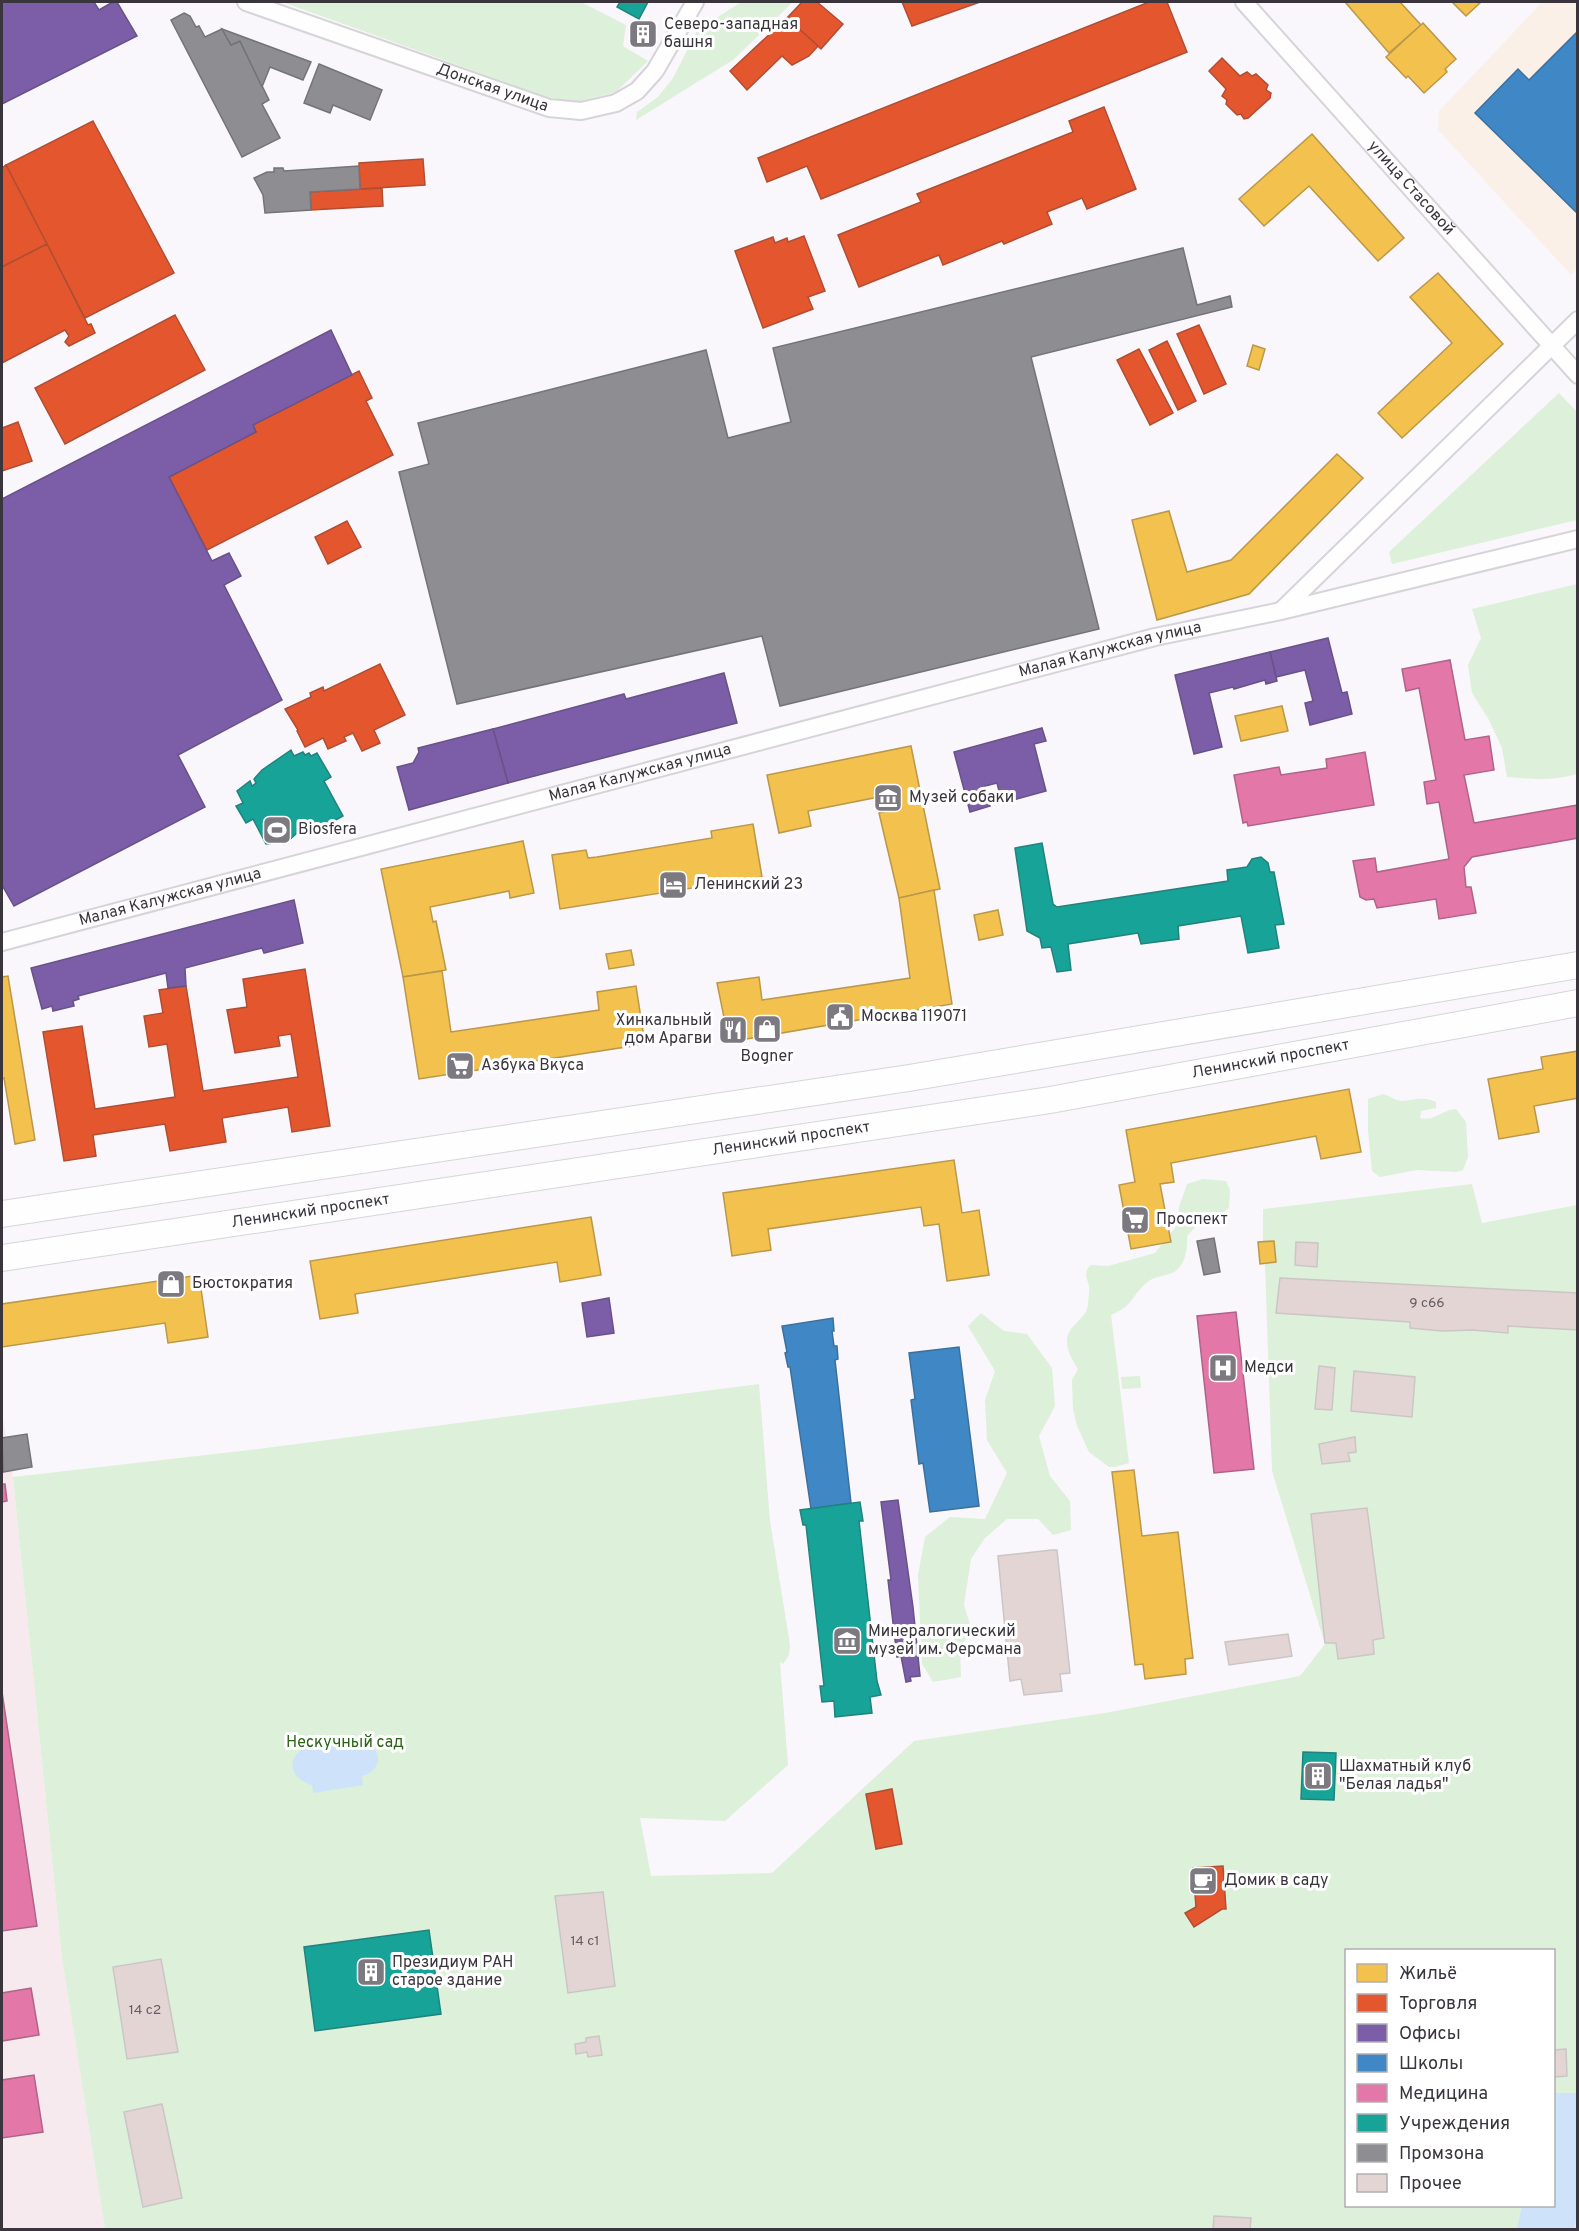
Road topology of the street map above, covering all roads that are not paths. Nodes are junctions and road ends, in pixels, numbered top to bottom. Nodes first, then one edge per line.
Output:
1 (246, 2) edge
2 (695, 2) edge
3 (1245, 2) edge
4 (1578, 320) edge
5 (1552, 347) junction
6 (1578, 375) edge
7 (1578, 539) edge
8 (1281, 611) junction
9 (2, 942) edge
10 (1578, 965) edge
11 (1578, 1003) edge
12 (2, 1214) edge
13 (2, 1258) edge

1 - 2 street, Донская улица
3 - 5 street, улица Стасовой
4 - 5 street
5 - 6 street, улица Стасовой
5 - 8 street
7 - 8 street, Малая Калужская улица
8 - 9 street, Малая Калужская улица
10 - 12 main road
11 - 13 main road, Ленинский проспект

